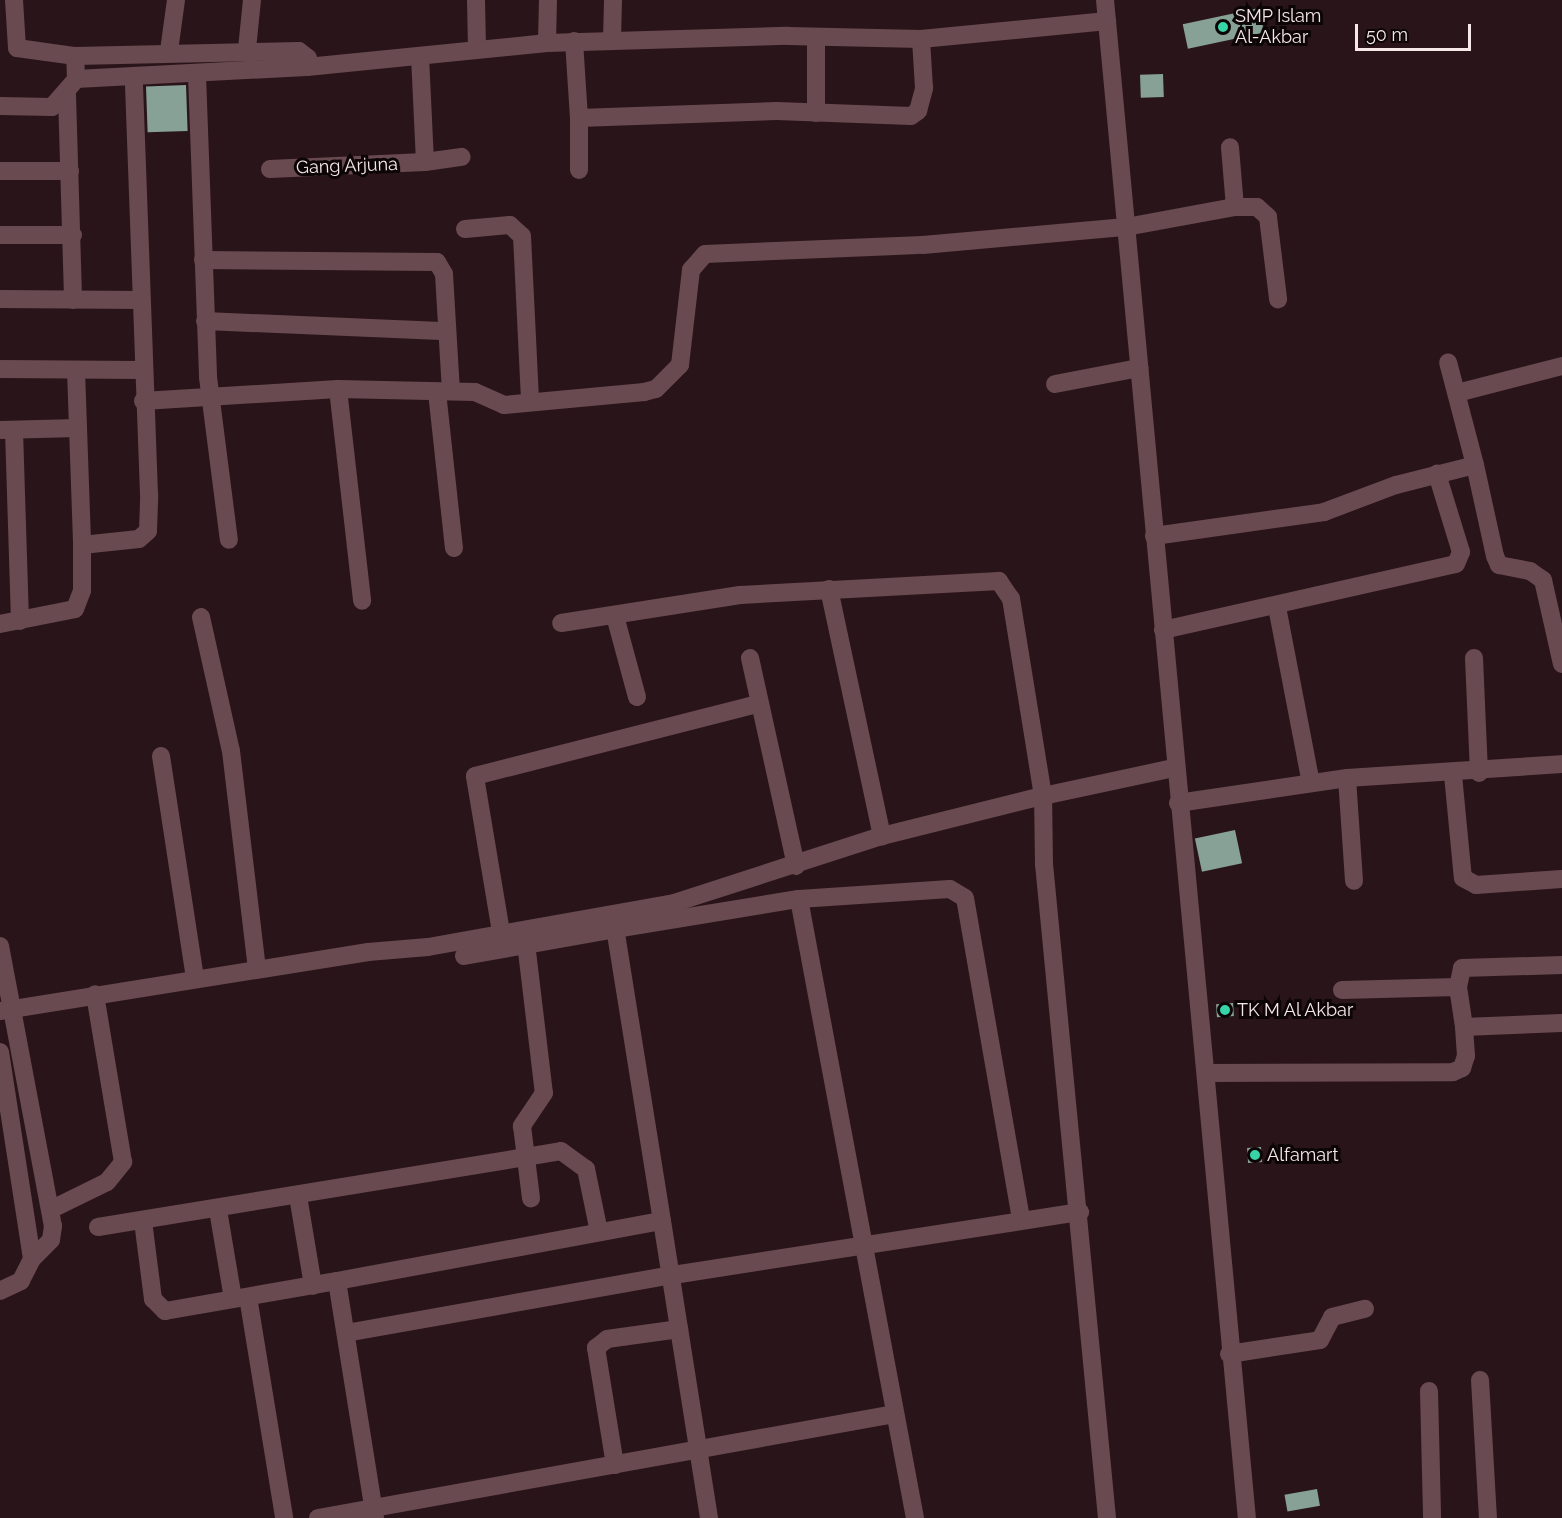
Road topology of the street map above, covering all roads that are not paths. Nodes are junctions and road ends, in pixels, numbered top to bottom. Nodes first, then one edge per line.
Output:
1 (14, 0) edge
2 (176, 0) edge
3 (252, 0) edge
4 (476, 0) edge
5 (548, 0) edge
6 (613, 0) edge
7 (1105, 0) edge
8 (1107, 21) junction
9 (816, 38) junction
10 (921, 39) junction
11 (612, 40) junction
12 (574, 41) junction
13 (547, 43) junction
14 (247, 49) junction
15 (477, 49) junction
16 (169, 51) junction
17 (75, 56) junction
18 (420, 56) junction
19 (307, 68) junction
20 (197, 75) junction
21 (76, 79) junction
22 (134, 80) junction
23 (67, 95) junction
24 (0, 106) edge
25 (816, 113) junction
26 (579, 118) junction
27 (1230, 147) dead end
28 (462, 157) dead end
29 (424, 162) junction
30 (270, 169) dead end
31 (579, 170) dead end
32 (0, 171) edge
33 (70, 171) junction
34 (1235, 207) junction
35 (1126, 227) junction
36 (465, 229) dead end
37 (0, 235) edge
38 (73, 236) junction
39 (202, 260) junction
40 (0, 299) edge
41 (1278, 299) dead end
42 (73, 300) junction
43 (141, 300) junction
44 (205, 321) junction
45 (447, 331) junction
46 (1448, 362) dead end
47 (1562, 366) edge
48 (1139, 368) junction
49 (0, 369) edge
50 (76, 370) junction
51 (141, 370) junction
52 (1055, 384) dead end
53 (338, 389) junction
54 (444, 391) junction
55 (212, 393) junction
56 (1457, 393) junction
57 (143, 401) junction
58 (530, 401) junction
59 (78, 428) junction
60 (7, 430) edge
61 (1475, 465) junction
62 (1437, 474) junction
63 (1154, 536) junction
64 (228, 540) dead end
65 (82, 545) junction
66 (454, 548) dead end
67 (828, 589) junction
68 (362, 602) dead end
69 (1277, 607) junction
70 (615, 616) junction
71 (201, 617) dead end
72 (20, 621) junction
73 (561, 623) dead end
74 (0, 624) edge
75 (1163, 630) junction
76 (750, 658) dead end
77 (1474, 658) dead end
78 (1562, 664) edge
79 (637, 697) dead end
80 (757, 705) junction
81 (161, 756) dead end
82 (1562, 764) edge
83 (1174, 768) junction
84 (1479, 773) junction
85 (1453, 775) junction
86 (1347, 778) junction
87 (1311, 783) junction
88 (1042, 795) junction
89 (1179, 803) junction
90 (882, 837) junction
91 (796, 866) junction
92 (1562, 879) edge
93 (1354, 881) dead end
94 (799, 899) junction
95 (615, 929) junction
96 (501, 932) junction
97 (526, 943) junction
98 (0, 946) edge
99 (464, 956) dead end
100 (1562, 964) edge
101 (257, 969) junction
102 (195, 978) junction
103 (3, 983) edge
104 (1458, 987) junction
105 (1342, 990) dead end
106 (95, 994) junction
107 (6, 1010) edge
108 (1562, 1023) edge
109 (1464, 1026) junction
110 (0, 1052) edge
111 (1206, 1072) junction
112 (526, 1155) junction
113 (298, 1196) junction
114 (531, 1198) dead end
115 (52, 1209) junction
116 (218, 1210) junction
117 (1080, 1212) junction
118 (1022, 1220) junction
119 (143, 1221) junction
120 (662, 1221) junction
121 (98, 1227) dead end
122 (599, 1232) junction
123 (867, 1244) junction
124 (32, 1259) junction
125 (673, 1275) junction
126 (338, 1281) junction
127 (313, 1286) junction
128 (0, 1291) edge
129 (241, 1298) junction
130 (1365, 1310) dead end
131 (679, 1329) junction
132 (346, 1333) junction
133 (1229, 1354) junction
134 (1480, 1380) dead end
135 (1429, 1391) dead end
136 (894, 1414) junction
137 (696, 1450) junction
138 (615, 1465) junction
139 (374, 1514) edge
140 (284, 1518) edge
141 (318, 1518) edge
142 (708, 1518) edge
143 (915, 1518) edge
144 (1107, 1518) edge
145 (1247, 1518) edge
146 (1432, 1518) edge
147 (1488, 1518) edge

1 - 17 street
2 - 16 street
3 - 14 street
4 - 15 street
5 - 13 street
6 - 11 street
7 - 8 street
8 - 10 street
8 - 35 street
9 - 10 street
9 - 11 street
9 - 25 street
10 - 25 street
11 - 12 street
12 - 13 street
12 - 26 street
13 - 15 street
14 - 16 street
14 - 19 street
15 - 18 street
16 - 17 street
17 - 21 street
18 - 19 street
18 - 29 street, Gang Arjuna
19 - 20 street
20 - 22 street
20 - 39 street
21 - 22 street
21 - 23 street
22 - 43 street
23 - 24 street
23 - 33 street
25 - 26 street
26 - 31 street
27 - 34 street
28 - 29 street, Gang Arjuna
29 - 30 street, Gang Arjuna
32 - 33 street
33 - 38 street
34 - 35 street
34 - 41 street
35 - 48 street
35 - 58 street
36 - 58 street
37 - 38 street
38 - 42 street
39 - 44 street
39 - 45 street
40 - 42 street
42 - 43 street
43 - 51 street
44 - 45 street
44 - 55 street
45 - 54 street
46 - 56 street
47 - 56 street
48 - 52 street
48 - 63 street
49 - 50 street
50 - 51 street
50 - 59 street
51 - 57 street
53 - 54 street
53 - 55 street
53 - 68 street
54 - 58 street
54 - 66 street
55 - 57 street
55 - 64 street
56 - 61 street
57 - 65 street
59 - 60 street
59 - 65 street
60 - 72 street
61 - 62 street
61 - 78 street
62 - 63 street
62 - 69 street
63 - 75 street
65 - 72 street
67 - 70 street
67 - 88 street
67 - 90 street
69 - 75 street
69 - 87 street
70 - 73 street
70 - 79 street
71 - 101 street
72 - 74 street
75 - 83 street
76 - 80 street
77 - 84 street
80 - 91 street
80 - 96 street
81 - 102 street
82 - 84 street
83 - 88 street
83 - 89 street
84 - 85 street
85 - 86 street
85 - 92 street
86 - 87 street
86 - 93 street
87 - 89 street
88 - 90 street
88 - 117 street
89 - 111 street
90 - 91 street
91 - 96 street
94 - 95 street
94 - 118 street
94 - 123 street
95 - 97 street
95 - 120 street
96 - 101 street
97 - 99 street
97 - 112 street
98 - 103 street
100 - 104 street
101 - 102 street
102 - 106 street
103 - 107 street
104 - 105 street
104 - 109 street
106 - 107 street
106 - 115 street
107 - 115 street
108 - 109 street
109 - 111 street
110 - 124 street
111 - 133 street
112 - 113 street
112 - 114 street
112 - 122 street
113 - 116 street
113 - 127 street
115 - 124 street
116 - 119 street
116 - 129 street
117 - 118 street
117 - 144 street
118 - 123 street
119 - 121 street
119 - 129 street
120 - 122 street
120 - 125 street
122 - 126 street
123 - 125 street
123 - 136 street
124 - 128 street
125 - 131 street
125 - 132 street
126 - 127 street
126 - 132 street
127 - 129 street
129 - 140 street
130 - 133 street
131 - 137 street
131 - 138 street
132 - 139 street
133 - 145 street
134 - 147 street
135 - 146 street
136 - 137 street
136 - 143 street
137 - 138 street
137 - 142 street
138 - 139 street
139 - 141 street

